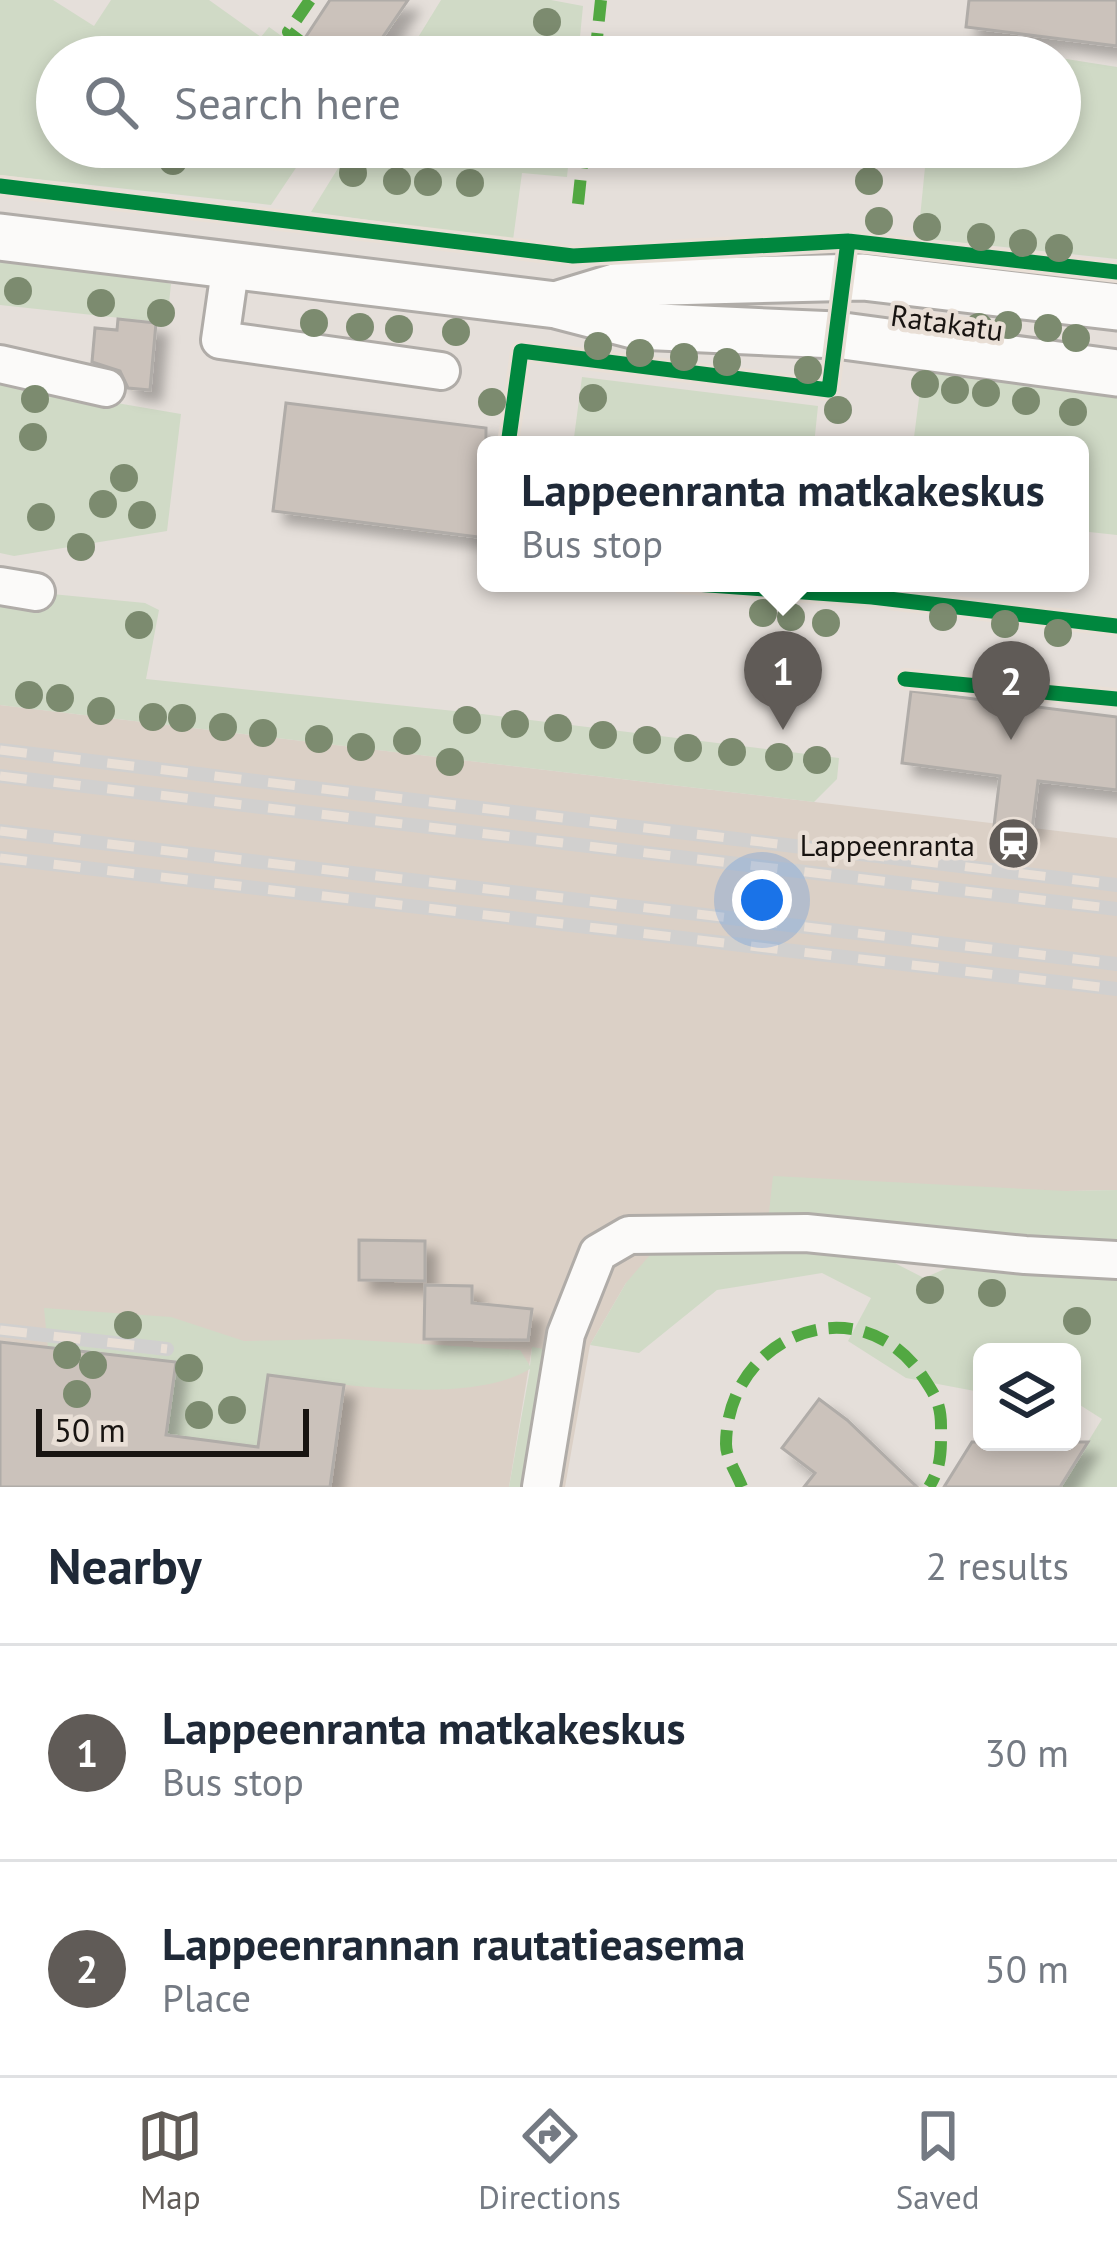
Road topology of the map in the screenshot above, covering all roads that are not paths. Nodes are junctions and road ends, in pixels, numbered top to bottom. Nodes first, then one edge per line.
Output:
1 (0, 237) edge
2 (231, 263) junction
3 (556, 305) junction
4 (1117, 308) edge
5 (0, 364) edge
6 (441, 370) dead end
7 (1117, 373) edge
8 (106, 388) dead end
9 (1117, 1260) edge
10 (542, 1487) edge

1 - 2 main road, Ratakatu
2 - 3 main road, Ratakatu
2 - 6 lane
3 - 4 main road, Ratakatu
3 - 7 main road, Ratakatu
5 - 8 lane
9 - 10 lane

